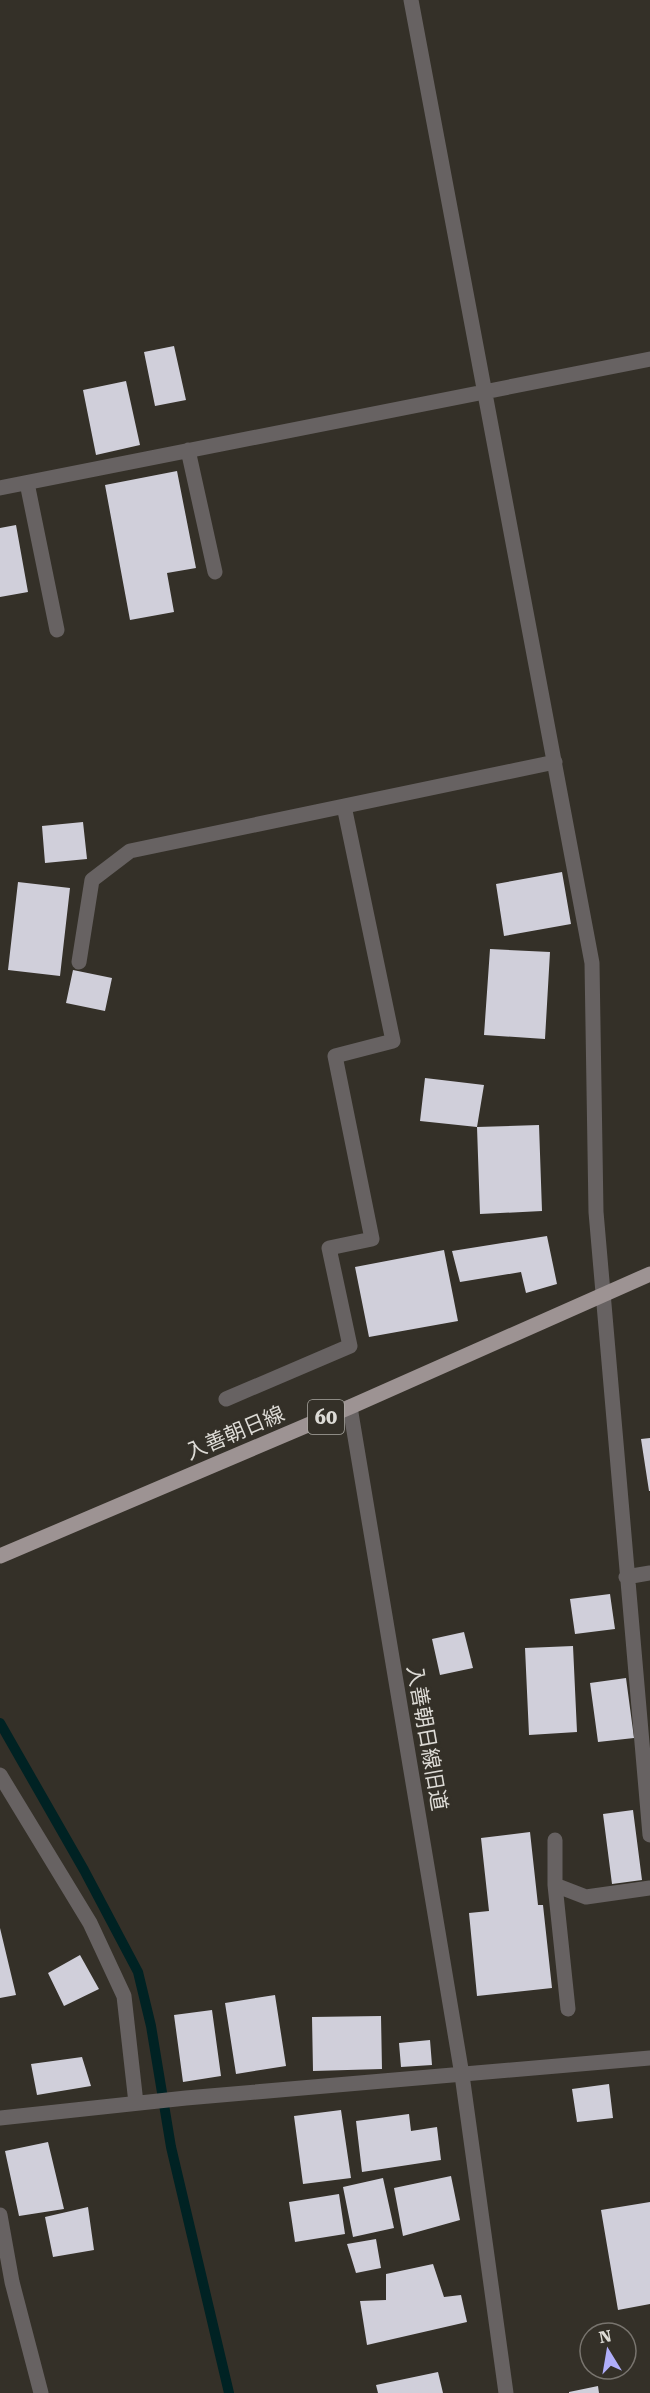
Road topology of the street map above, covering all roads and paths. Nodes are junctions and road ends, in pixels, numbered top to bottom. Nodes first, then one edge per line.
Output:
1 (411, 0) edge
2 (650, 360) edge
3 (487, 390) junction
4 (188, 450) junction
5 (27, 483) junction
6 (0, 488) edge
7 (215, 572) dead end
8 (57, 630) dead end
9 (555, 762) junction
10 (344, 806) junction
11 (79, 962) dead end
12 (650, 1274) edge
13 (603, 1295) junction
14 (226, 1399) dead end
15 (350, 1407) junction
16 (0, 1557) edge
17 (650, 1573) edge
18 (626, 1577) junction
19 (0, 1775) edge
20 (650, 1835) edge
21 (555, 1840) dead end
22 (555, 1885) junction
23 (650, 1888) edge
24 (568, 2008) dead end
25 (650, 2058) edge
26 (462, 2075) junction
27 (136, 2103) junction
28 (0, 2118) edge
29 (0, 2215) edge
30 (41, 2393) edge
31 (506, 2393) edge

1 - 3 street
2 - 3 street
3 - 4 street
3 - 9 street
4 - 5 street
4 - 7 street
5 - 6 street
5 - 8 street
9 - 10 street
9 - 13 street
10 - 11 street
10 - 14 street
12 - 13 main road, 入善朝日線 / 60
13 - 15 main road, 入善朝日線 / 60
13 - 18 street
15 - 16 main road, 入善朝日線 / 60
15 - 26 street, 入善朝日線旧道
17 - 18 street
18 - 20 street
19 - 27 street
21 - 22 street
22 - 23 street
22 - 24 street
25 - 26 street
26 - 27 street
26 - 31 street, 入善朝日線旧道
27 - 28 street
29 - 30 street

